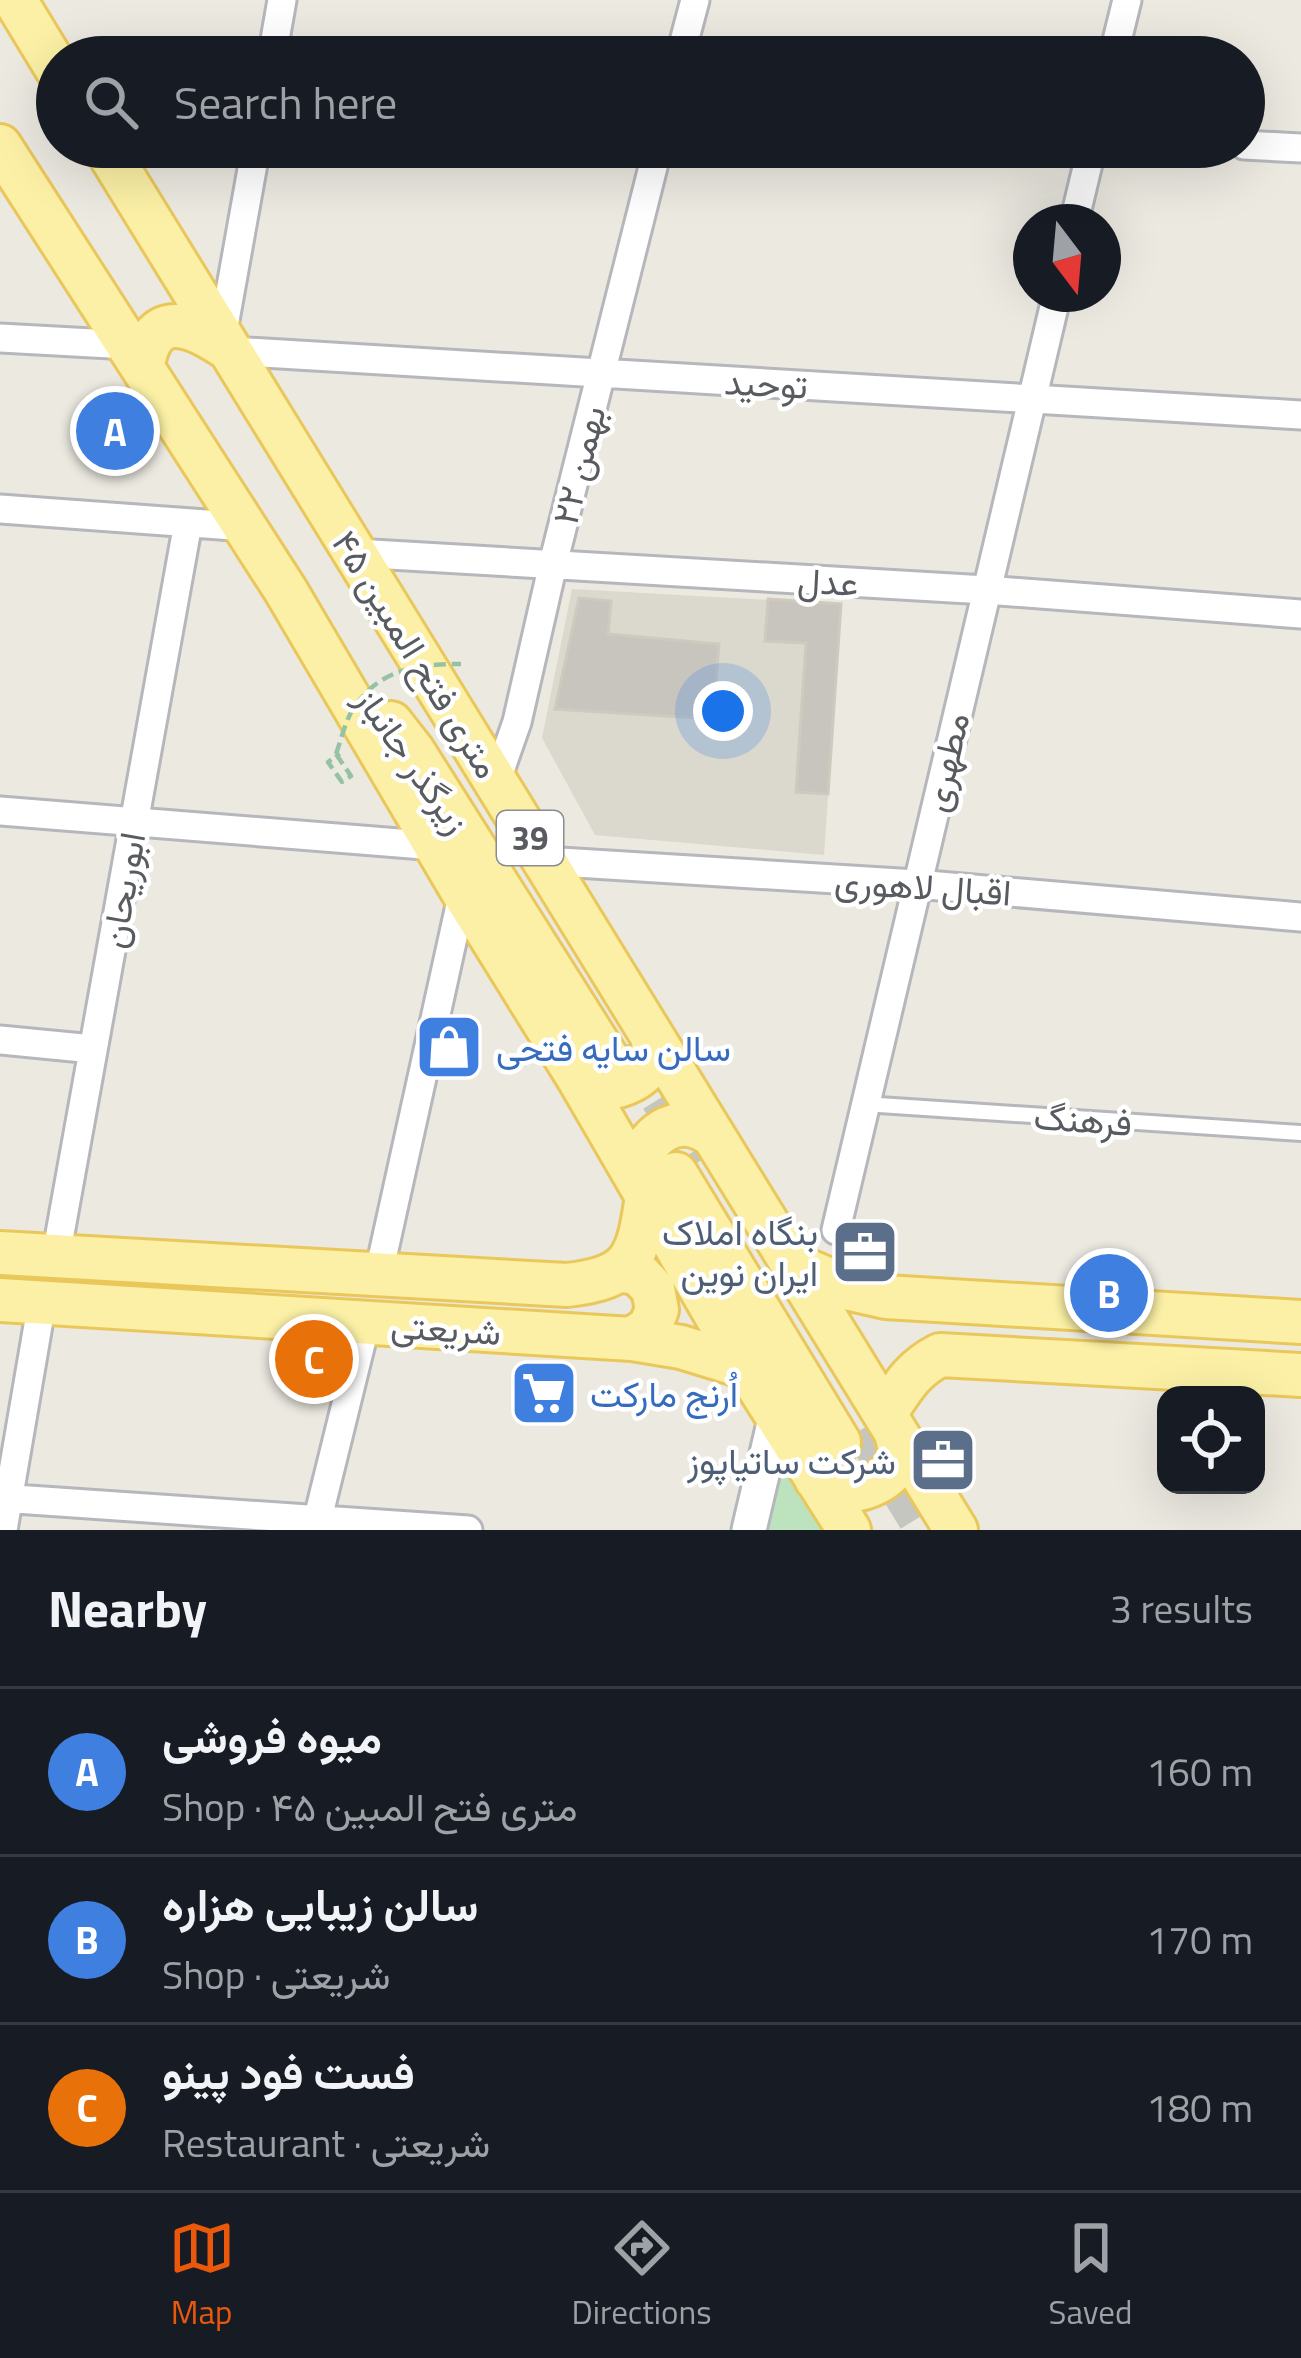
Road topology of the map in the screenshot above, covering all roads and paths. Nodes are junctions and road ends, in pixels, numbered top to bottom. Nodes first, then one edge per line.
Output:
1 (14, 0) edge
2 (282, 0) edge
3 (695, 0) edge
4 (1126, 0) edge
5 (36, 36) edge
6 (276, 36) edge
7 (686, 36) edge
8 (1118, 36) edge
9 (0, 146) edge
10 (1265, 146) edge
11 (1301, 148) edge
12 (118, 168) edge
13 (253, 168) edge
14 (653, 168) edge
15 (1087, 168) edge
16 (1078, 204) edge
17 (1053, 312) edge
18 (0, 338) edge
19 (226, 344) junction
20 (136, 355) junction
21 (601, 374) junction
22 (1032, 399) junction
23 (1301, 416) edge
24 (0, 509) edge
25 (188, 523) junction
26 (247, 527) junction
27 (355, 554) junction
28 (553, 564) junction
29 (986, 590) junction
30 (286, 591) junction
31 (1301, 614) edge
32 (461, 664) dead end
33 (328, 762) dead end
34 (496, 782) junction
35 (0, 811) edge
36 (134, 822) junction
37 (436, 846) junction
38 (544, 861) junction
39 (916, 884) junction
40 (464, 892) junction
41 (1301, 917) edge
42 (0, 1040) edge
43 (93, 1049) junction
44 (616, 1054) junction
45 (864, 1104) junction
46 (1301, 1133) edge
47 (674, 1168) junction
48 (836, 1230) dead end
49 (0, 1253) edge
50 (56, 1256) junction
51 (792, 1264) junction
52 (620, 1270) junction
53 (378, 1276) junction
54 (0, 1300) edge
55 (942, 1301) junction
56 (42, 1302) junction
57 (1301, 1322) edge
58 (366, 1323) junction
59 (632, 1339) junction
60 (940, 1355) junction
61 (746, 1367) junction
62 (1301, 1375) edge
63 (776, 1415) junction
64 (871, 1430) junction
65 (816, 1479) junction
66 (4, 1498) edge
67 (316, 1524) edge
68 (3, 1530) edge
69 (468, 1530) edge
70 (749, 1530) edge
71 (849, 1530) edge
72 (956, 1530) edge

1 - 5 main road
2 - 6 street
3 - 7 street
4 - 8 street
9 - 20 main road, ۴۵ متری فتح المبین / 39
10 - 11 street
12 - 19 main road, ۴۵ متری فتح المبین / 39
13 - 19 street
14 - 21 street, ۲۲ بهمن
15 - 16 street
17 - 22 street, مطهری
18 - 20 street
19 - 20 main road
19 - 21 street, توحید
19 - 27 main road, ۴۵ متری فتح المبین / 39
20 - 26 main road, ۴۵ متری فتح المبین / 39
21 - 22 street, توحید
21 - 28 street, ۲۲ بهمن
22 - 23 street, توحید
22 - 29 street, مطهری
24 - 25 street
25 - 26 street
25 - 36 street, ابوریحان
26 - 30 main road, ۴۵ متری فتح المبین / 39
27 - 28 street, عدل
27 - 34 main road, ۴۵ متری فتح المبین / 39
27 - 44 main road, زیرگذر جانباز / 39
28 - 29 street, عدل
28 - 34 street, ۲۲ بهمن
29 - 31 street, عدل
29 - 39 street, مطهری
30 - 37 main road, ۴۵ متری فتح المبین / 39
30 - 44 main road, زیرگذر جانباز / 39
32 - 33 path, bridge
34 - 38 main road, ۴۵ متری فتح المبین / 39
35 - 36 street
36 - 37 street
36 - 43 street, ابوریحان
37 - 40 main road, ۴۵ متری فتح المبین / 39
38 - 39 street, اقبال لاهوری
38 - 44 main road, ۴۵ متری فتح المبین / 39
39 - 41 street, اقبال لاهوری
39 - 45 street, مطهری
40 - 44 main road, ۴۵ متری فتح المبین / 39
40 - 53 street
42 - 43 street
43 - 50 street, ابوریحان
44 - 47 main road, ۴۵ متری فتح المبین / 39
44 - 47 main road, ۴۵ متری فتح المبین / 39
45 - 46 lane, فرهنگ
45 - 48 street, مطهری
47 - 51 main road, ۴۵ متری فتح المبین / 39
47 - 52 main road
47 - 61 main road, ۴۵ متری فتح المبین / 39
47 - 64 main road, 39
49 - 50 main road, شریعتی
50 - 53 main road, شریعتی
51 - 55 main road
51 - 64 main road, ۴۵ متری فتح المبین / 39
52 - 53 main road, شریعتی
52 - 59 main road
54 - 56 main road, شریعتی
55 - 57 main road
55 - 60 main road
56 - 58 main road, شریعتی
56 - 66 street
58 - 59 main road, شریعتی
58 - 67 street
59 - 61 main road, شریعتی
60 - 62 main road
60 - 64 main road
61 - 63 main road, ۴۵ متری فتح المبین / 39
63 - 65 main road, ۴۵ متری فتح المبین / 39
63 - 70 street
64 - 65 main road
64 - 72 main road, ۴۵ متری فتح المبین / 39
65 - 71 main road, ۴۵ متری فتح المبین / 39
66 - 67 street
66 - 68 street
67 - 69 street

